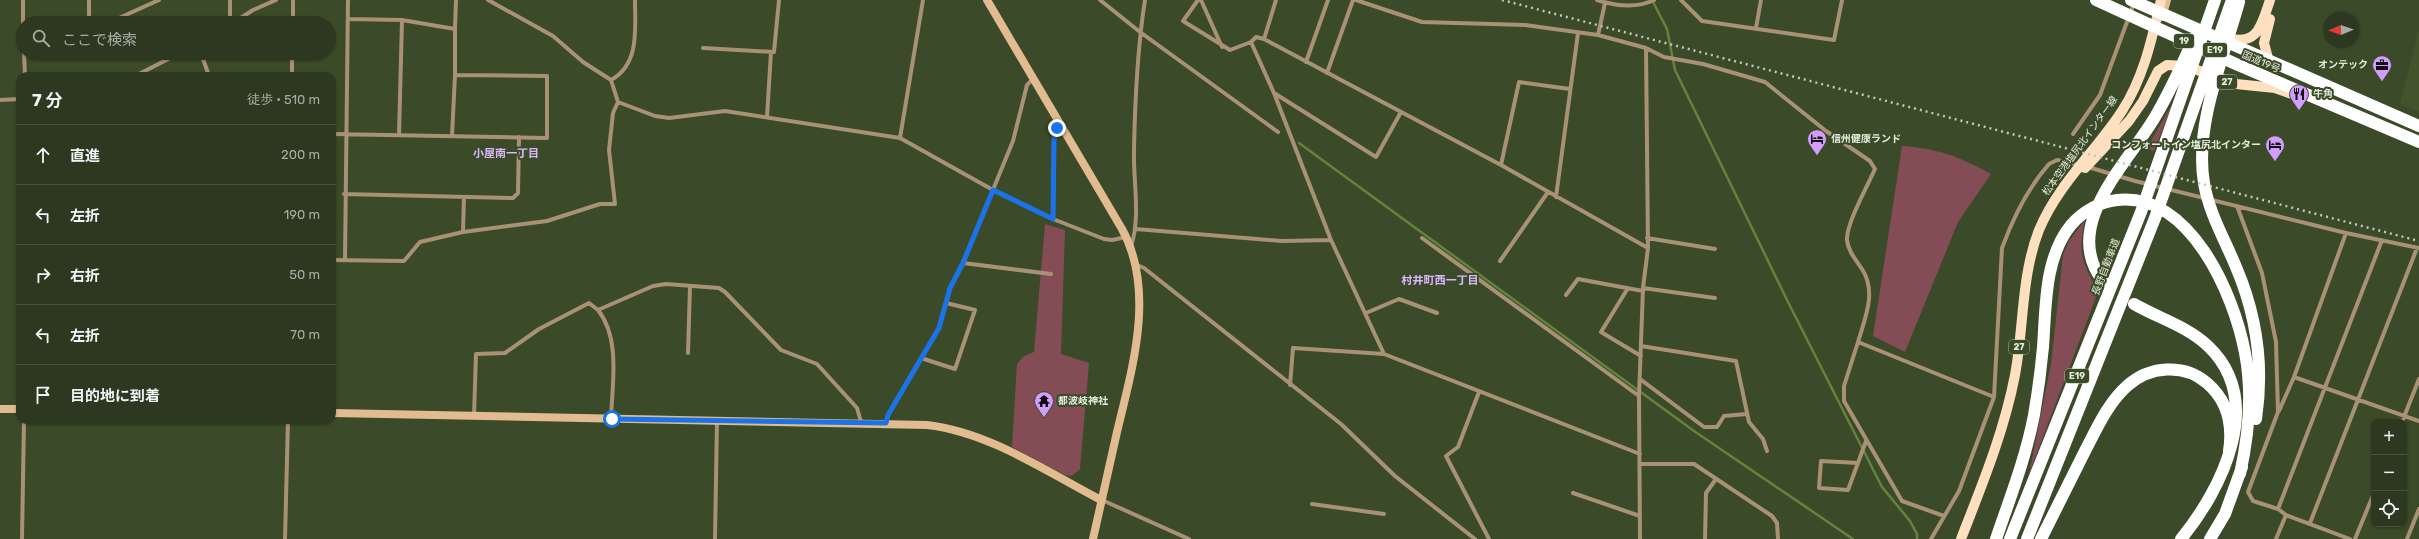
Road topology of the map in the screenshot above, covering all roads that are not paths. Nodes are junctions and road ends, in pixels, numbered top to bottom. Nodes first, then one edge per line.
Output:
1 (23, 0) edge
2 (89, 0) edge
3 (159, 0) edge
4 (230, 0) edge
5 (276, 0) edge
6 (293, 0) edge
7 (348, 0) edge
8 (456, 0) edge
9 (488, 0) edge
10 (635, 0) edge
11 (778, 0) edge
12 (923, 0) edge
13 (986, 0) edge
14 (1100, 0) edge
15 (1145, 0) edge
16 (1198, 0) edge
17 (1201, 0) edge
18 (1276, 0) edge
19 (1328, 0) edge
20 (1355, 0) edge
21 (1597, 0) edge
22 (1654, 0) edge
23 (1681, 0) edge
24 (1761, 0) edge
25 (1842, 0) edge
26 (2096, 0) edge
27 (2161, 0) edge
28 (2167, 0) edge
29 (2210, 0) edge
30 (2216, 0) edge
31 (2232, 0) edge
32 (2240, 0) edge
33 (2270, 0) edge
34 (2275, 0) edge
35 (2133, 1) edge
36 (152, 2) edge
37 (1605, 3) junction
38 (2208, 14) junction
39 (24, 16) edge
40 (89, 16) edge
41 (123, 16) edge
42 (231, 16) edge
43 (243, 16) edge
44 (293, 16) edge
45 (2129, 16) junction
46 (348, 19) junction
47 (402, 20) junction
48 (2229, 22) junction
49 (2182, 24) junction
50 (1756, 28) junction
51 (455, 29) junction
52 (1140, 32) junction
53 (1578, 33) junction
54 (2266, 34) junction
55 (1598, 35) junction
56 (1264, 39) junction
57 (2153, 41) junction
58 (1251, 42) junction
59 (703, 48) dead end
60 (1222, 48) junction
61 (1646, 48) junction
62 (771, 52) junction
63 (2254, 55) junction
64 (24, 60) edge
65 (166, 60) edge
66 (203, 60) edge
67 (292, 60) edge
68 (1306, 62) junction
69 (2269, 62) junction
70 (2238, 65) junction
71 (25, 72) edge
72 (143, 72) edge
73 (208, 72) edge
74 (292, 72) edge
75 (1327, 73) junction
76 (2185, 73) junction
77 (455, 75) junction
78 (1033, 78) junction
79 (611, 80) junction
80 (2211, 81) junction
81 (1570, 89) junction
82 (1274, 93) junction
83 (16, 99) edge
84 (0, 100) edge
85 (618, 102) junction
86 (1401, 112) junction
87 (767, 117) junction
88 (1060, 125) junction
89 (2380, 126) junction
90 (2419, 126) edge
91 (1278, 132) dead end
92 (336, 134) edge
93 (345, 134) junction
94 (2073, 134) dead end
95 (399, 135) junction
96 (452, 136) junction
97 (519, 137) junction
98 (900, 138) junction
99 (2108, 139) junction
100 (2419, 142) edge
101 (1501, 165) junction
102 (993, 190) junction
103 (1548, 192) junction
104 (344, 194) junction
105 (464, 197) junction
106 (1556, 197) junction
107 (2237, 206) junction
108 (1053, 219) junction
109 (1136, 229) junction
110 (463, 232) junction
111 (2346, 233) junction
112 (1127, 237) junction
113 (1422, 238) dead end
114 (1647, 238) junction
115 (1331, 240) junction
116 (2382, 240) junction
117 (1131, 247) junction
118 (1648, 248) junction
119 (2418, 248) edge
120 (1715, 249) dead end
121 (336, 260) edge
122 (345, 260) junction
123 (1500, 261) dead end
124 (963, 263) junction
125 (1136, 264) junction
126 (1051, 274) dead end
127 (2103, 281) dead end
128 (690, 286) junction
129 (1628, 288) junction
130 (1643, 290) junction
131 (1566, 295) dead end
132 (1715, 298) dead end
133 (946, 303) junction
134 (2134, 304) dead end
135 (598, 310) junction
136 (1366, 313) junction
137 (1437, 313) dead end
138 (1858, 342) junction
139 (1641, 346) junction
140 (688, 352) dead end
141 (1384, 354) junction
142 (1641, 356) junction
143 (921, 358) junction
144 (2294, 377) junction
145 (1640, 379) junction
146 (2419, 379) edge
147 (1290, 385) junction
148 (2326, 388) junction
149 (1479, 392) junction
150 (1640, 396) junction
151 (1994, 397) junction
152 (2358, 400) junction
153 (0, 409) edge
154 (16, 409) edge
155 (2278, 412) junction
156 (336, 413) edge
157 (1747, 414) junction
158 (474, 416) junction
159 (2405, 416) junction
160 (612, 419) junction
161 (2404, 419) edge
162 (717, 420) junction
163 (2419, 421) edge
164 (861, 422) junction
165 (886, 423) junction
166 (24, 424) edge
167 (288, 424) edge
168 (1866, 441) junction
169 (1767, 451) dead end
170 (2230, 451) junction
171 (1640, 454) junction
172 (1858, 463) junction
173 (1640, 464) junction
174 (2240, 474) junction
175 (1716, 479) junction
176 (1573, 493) dead end
177 (1101, 500) junction
178 (2371, 500) edge
179 (1312, 504) dead end
180 (2278, 509) junction
181 (2419, 509) edge
182 (1384, 514) dead end
183 (2286, 515) junction
184 (1640, 516) junction
185 (1944, 516) junction
186 (2310, 523) junction
187 (22, 539) edge
188 (285, 539) edge
189 (715, 539) edge
190 (1093, 539) edge
191 (1189, 539) edge
192 (1475, 539) edge
193 (1489, 539) edge
194 (1640, 539) edge
195 (1705, 539) edge
196 (1778, 539) edge
197 (1931, 539) edge
198 (1961, 539) edge
199 (1996, 539) edge
200 (2010, 539) edge
201 (2027, 539) edge
202 (2041, 539) edge
203 (2180, 539) edge
204 (2210, 539) edge
205 (2276, 539) edge
206 (2350, 539) edge
207 (2355, 539) edge
208 (2407, 539) edge

1 - 39 street
2 - 40 street
3 - 36 street
4 - 42 street
5 - 43 street
6 - 44 street
7 - 46 street
8 - 51 street
9 - 79 street
10 - 79 street
11 - 62 street
12 - 98 street
13 - 78 street
14 - 52 street
15 - 52 street
16 - 60 street
17 - 60 street
18 - 56 street
19 - 68 street
20 - 53 street
20 - 75 street
21 - 37 street
22 - 37 street
23 - 50 street
24 - 50 street
25 - 50 street
26 - 45 highway, 国道19号 / 19
27 - 57 main road, 松本空港塩尻北インター線 / 27
28 - 57 street
29 - 38 highway
30 - 38 highway
31 - 48 highway
32 - 48 highway
33 - 49 main road
34 - 54 main road, 27
35 - 45 street
35 - 49 highway, 国道19号 / 19
36 - 41 street
37 - 55 street
38 - 76 highway
45 - 70 highway, 国道19号 / 19
45 - 94 street
46 - 47 street
46 - 93 street
47 - 51 street
47 - 95 street
48 - 80 highway
49 - 63 highway, 国道19号 / 19
51 - 77 street
52 - 91 street
52 - 109 street
53 - 55 street
53 - 81 street
54 - 63 main road, 27
54 - 69 main road, 27
55 - 61 street
56 - 58 street
56 - 68 street
57 - 99 main road, 松本空港塩尻北インター線 / 27
58 - 60 street
58 - 82 street
59 - 62 street
61 - 114 street
61 - 138 street
62 - 87 street
63 - 69 highway, 国道19号 / 19
63 - 70 main road, 27
64 - 71 street
65 - 72 street
66 - 73 street
67 - 74 street
68 - 75 street
69 - 90 highway, 国道19号 / 19
70 - 89 highway, 国道19号 / 19
75 - 86 street
76 - 127 highway
76 - 200 highway, 長野自動車道 / E19
77 - 96 street
77 - 97 street
78 - 88 street
78 - 102 street
79 - 85 street
80 - 174 highway
80 - 201 highway, E19
81 - 101 street
81 - 106 street
82 - 86 street
82 - 115 street
83 - 84 street
85 - 87 street
85 - 110 street
86 - 101 street
87 - 98 street
88 - 108 street
88 - 112 street
89 - 99 main road, 27
89 - 100 highway, 国道19号 / 19
92 - 93 street
93 - 95 street
93 - 104 street
95 - 96 street
96 - 97 street
97 - 105 street
98 - 102 street
99 - 198 main road, 松本空港塩尻北インター線 / 27
101 - 103 street
102 - 108 street
102 - 124 street
103 - 106 street
103 - 123 street
104 - 105 street
104 - 122 street
105 - 110 street
106 - 118 street
107 - 111 street
107 - 151 street
107 - 155 street
108 - 112 street
109 - 115 street
109 - 117 street
110 - 122 street
111 - 116 street
111 - 144 street
112 - 117 street
113 - 150 street
114 - 118 street
114 - 120 street
115 - 136 street
116 - 119 street
116 - 148 street
117 - 125 street
118 - 130 street
119 - 152 street
121 - 122 street
124 - 126 street
124 - 133 street
125 - 147 street
125 - 177 street
128 - 135 street
128 - 140 street
128 - 164 street
129 - 130 street
129 - 131 street
129 - 142 street
130 - 132 street
130 - 139 street
133 - 143 street
133 - 143 street
134 - 170 highway
135 - 158 street
135 - 160 street
136 - 137 street
136 - 141 street
138 - 151 street
138 - 168 street
139 - 142 street
139 - 157 street
141 - 147 street
141 - 149 street
142 - 145 street
143 - 165 street
144 - 148 street
144 - 155 street
145 - 150 street
145 - 157 street
146 - 159 street
147 - 192 street
148 - 152 street
148 - 180 street
149 - 171 street
149 - 193 street
150 - 171 street
151 - 185 street
152 - 159 street
152 - 186 street
153 - 154 street
155 - 180 street
156 - 158 street
157 - 169 street
158 - 160 street
159 - 161 street
159 - 163 street
160 - 162 street
162 - 164 street
162 - 189 street
164 - 165 street
165 - 177 street
166 - 187 street
167 - 188 street
168 - 172 street
168 - 185 street
170 - 202 highway
170 - 203 highway
171 - 173 street
172 - 172 street
173 - 175 street
173 - 184 street
174 - 199 highway
174 - 204 highway
175 - 195 street
175 - 196 street
176 - 184 street
177 - 190 street
177 - 191 street
178 - 207 street
179 - 182 street
180 - 183 street
181 - 208 street
183 - 186 street
183 - 205 street
184 - 194 street
185 - 197 street
186 - 206 street

